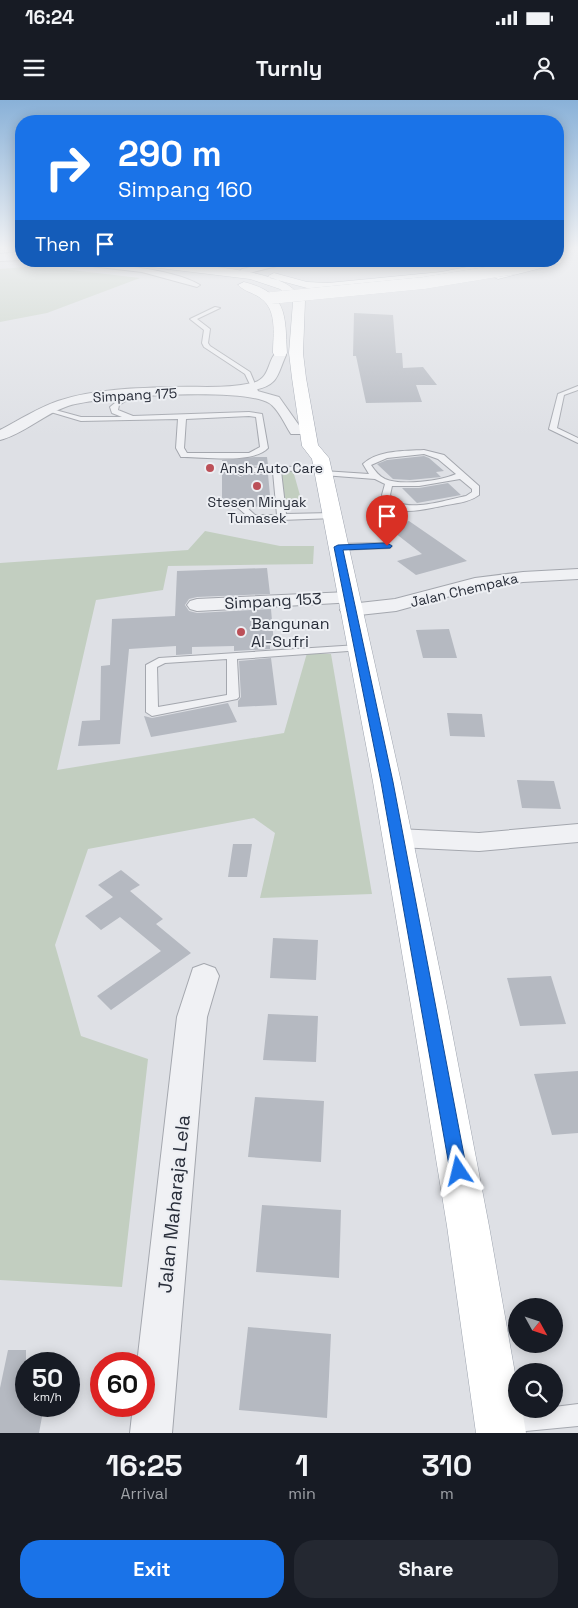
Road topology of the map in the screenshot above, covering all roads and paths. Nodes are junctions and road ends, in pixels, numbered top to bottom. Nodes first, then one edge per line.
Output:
1 (207, 311) edge
2 (279, 311) edge
3 (298, 311) edge
4 (311, 311) edge
5 (280, 355) junction
6 (578, 388) edge
7 (256, 391) junction
8 (216, 392) junction
9 (54, 407) junction
10 (182, 417) junction
11 (136, 419) junction
12 (118, 420) junction
13 (296, 430) junction
14 (0, 436) edge
15 (578, 441) edge
16 (319, 461) junction
17 (277, 469) junction
18 (241, 473) dead end
19 (461, 475) junction
20 (376, 477) junction
21 (389, 484) junction
22 (241, 507) dead end
23 (332, 516) junction
24 (282, 517) junction
25 (387, 546) dead end
26 (338, 547) junction
27 (578, 574) edge
28 (349, 604) junction
29 (197, 605) dead end
30 (358, 648) junction
31 (232, 656) junction
32 (578, 833) edge
33 (398, 838) junction
34 (204, 976) dead end
35 (578, 1415) edge
36 (500, 1429) edge
37 (151, 1433) edge

1 - 7 lane
2 - 5 main road
3 - 16 main road
4 - 16 main road
5 - 7 street
5 - 13 main road
6 - 15 lane
7 - 8 street, Simpang 175
7 - 13 street, Simpang 175
8 - 9 street, Simpang 175
8 - 11 lane
9 - 12 lane
9 - 12 lane
9 - 14 street, Simpang 175
10 - 10 lane
10 - 11 lane
11 - 12 lane
13 - 16 main road
16 - 17 lane
16 - 20 lane
16 - 23 main road
17 - 18 lane
17 - 24 lane
19 - 20 lane
19 - 21 lane
19 - 21 lane
20 - 21 lane
22 - 24 lane
23 - 24 lane
23 - 26 main road
25 - 26 lane
26 - 28 main road
27 - 28 street, Jalan Chempaka
28 - 29 street, Simpang 153
28 - 30 main road
30 - 31 lane
30 - 33 main road
31 - 31 lane
32 - 33 street
33 - 36 main road
34 - 37 street, Jalan Maharaja Lela
35 - 36 lane

